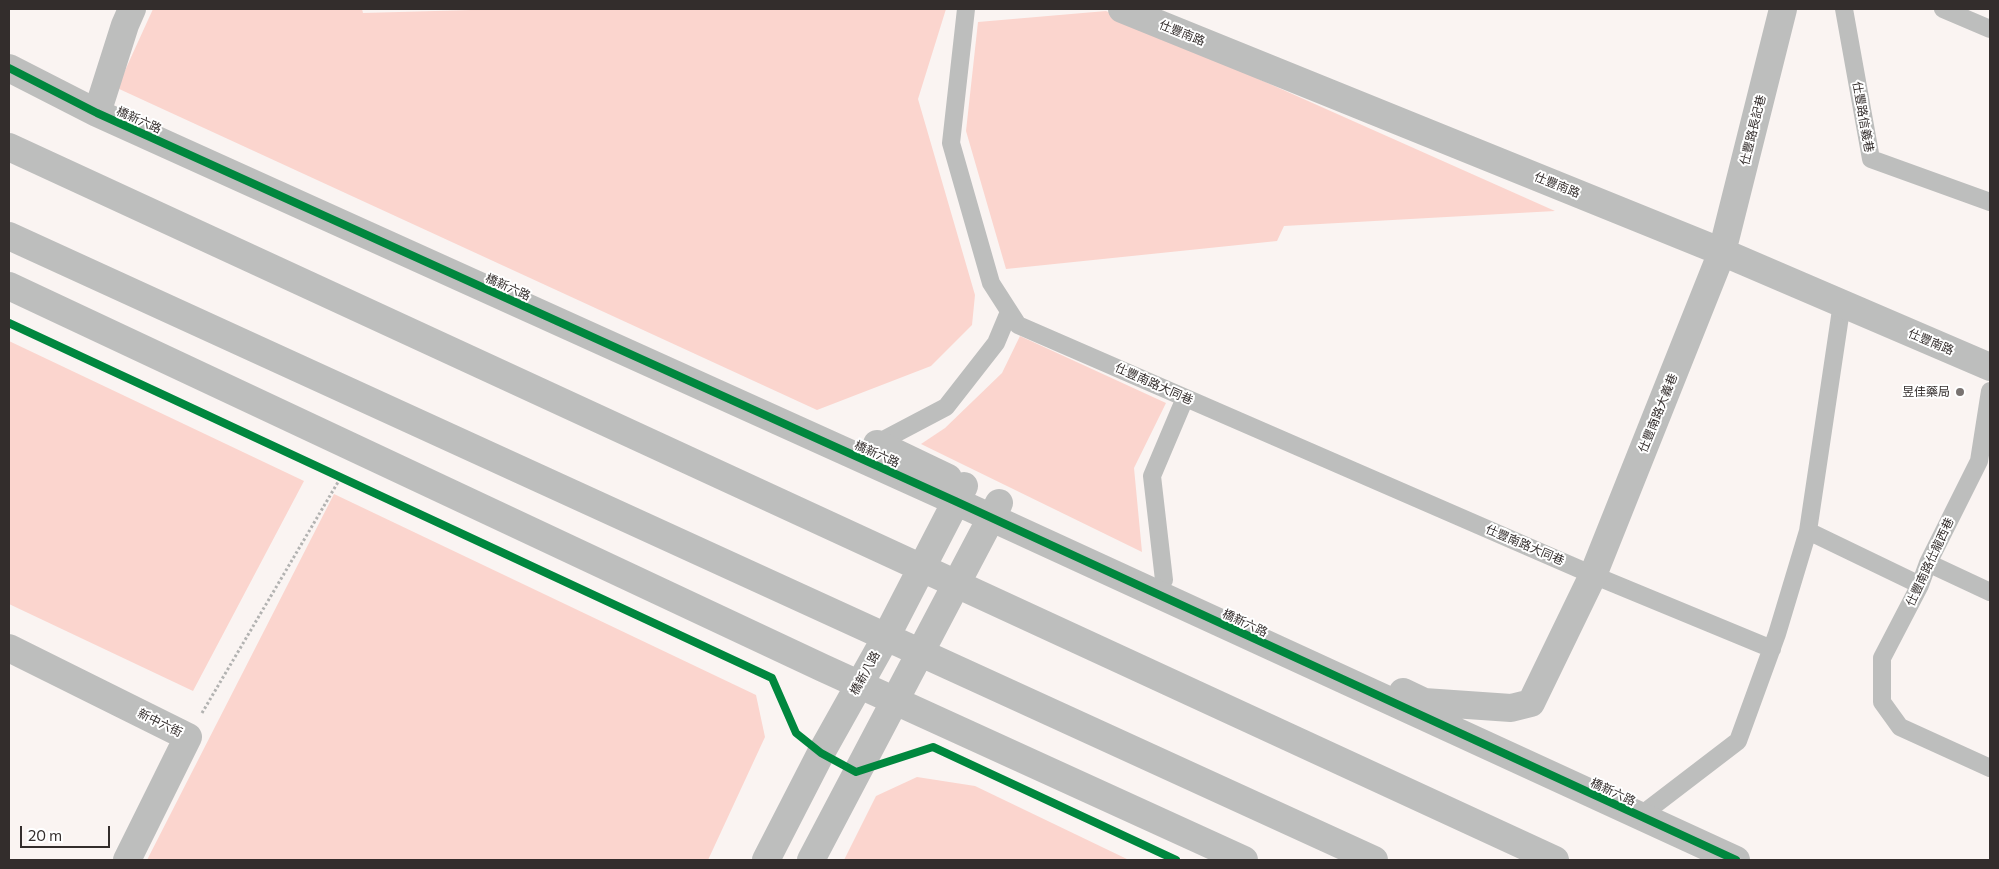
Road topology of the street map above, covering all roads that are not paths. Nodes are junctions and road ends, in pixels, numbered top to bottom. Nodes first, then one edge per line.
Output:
1 (132, 9) edge
2 (966, 9) edge
3 (1122, 9) edge
4 (1783, 9) edge
5 (1844, 9) edge
6 (1943, 9) edge
7 (1162, 16) edge
8 (1990, 29) edge
9 (9, 68) edge
10 (97, 113) junction
11 (9, 146) edge
12 (1990, 202) edge
13 (9, 236) edge
14 (1722, 252) junction
15 (9, 286) edge
16 (1842, 303) junction
17 (1010, 312) junction
18 (1990, 367) edge
19 (1990, 391) edge
20 (1185, 398) junction
21 (865, 450) junction
22 (960, 494) junction
23 (995, 510) junction
24 (1808, 531) junction
25 (1928, 563) junction
26 (921, 567) junction
27 (1593, 575) junction
28 (1164, 580) junction
29 (956, 584) junction
30 (1920, 585) junction
31 (1990, 592) edge
32 (886, 637) junction
33 (9, 648) edge
34 (1772, 649) junction
35 (921, 653) junction
36 (859, 684) junction
37 (895, 701) junction
38 (1990, 768) edge
39 (1640, 816) junction
40 (126, 860) edge
41 (766, 860) edge
42 (811, 860) edge
43 (1244, 860) edge
44 (1374, 860) edge
45 (1555, 860) edge
46 (1736, 860) edge

1 - 10 street
2 - 17 lane, 仕豐南路大同巷
3 - 7 street, 仕豐南路
4 - 14 street, 仕豐路長記巷
5 - 12 lane, 仕豐路信義巷
6 - 8 lane
7 - 14 street, 仕豐南路
9 - 10 street, 橋新六路
10 - 21 street, 橋新六路
11 - 26 street
13 - 32 street
14 - 16 street, 仕豐南路
14 - 27 street, 仕豐南路大義巷
15 - 36 street
16 - 18 street, 仕豐南路
16 - 24 lane
17 - 20 lane, 仕豐南路大同巷
17 - 21 lane
19 - 25 lane, 仕豐南路仕龍西巷
20 - 27 lane, 仕豐南路大同巷
20 - 28 lane
21 - 22 street
22 - 23 street, 橋新六路
22 - 26 street, 橋新八路
23 - 28 street
23 - 29 street
23 - 39 street, 橋新六路
24 - 30 lane
24 - 34 lane
25 - 30 lane, 仕豐南路仕龍西巷
25 - 31 lane
26 - 29 street
26 - 32 street, 橋新八路
27 - 28 street
27 - 34 lane, 仕豐南路大同巷
29 - 35 street
29 - 45 street
30 - 38 lane, 仕豐南路仕龍西巷
32 - 35 street
32 - 36 street, 橋新八路
33 - 40 street, 新中六街
34 - 39 lane
35 - 37 street
35 - 44 street
36 - 37 street
36 - 41 street, 橋新八路
37 - 42 street
37 - 43 street
39 - 46 street, 橋新六路

